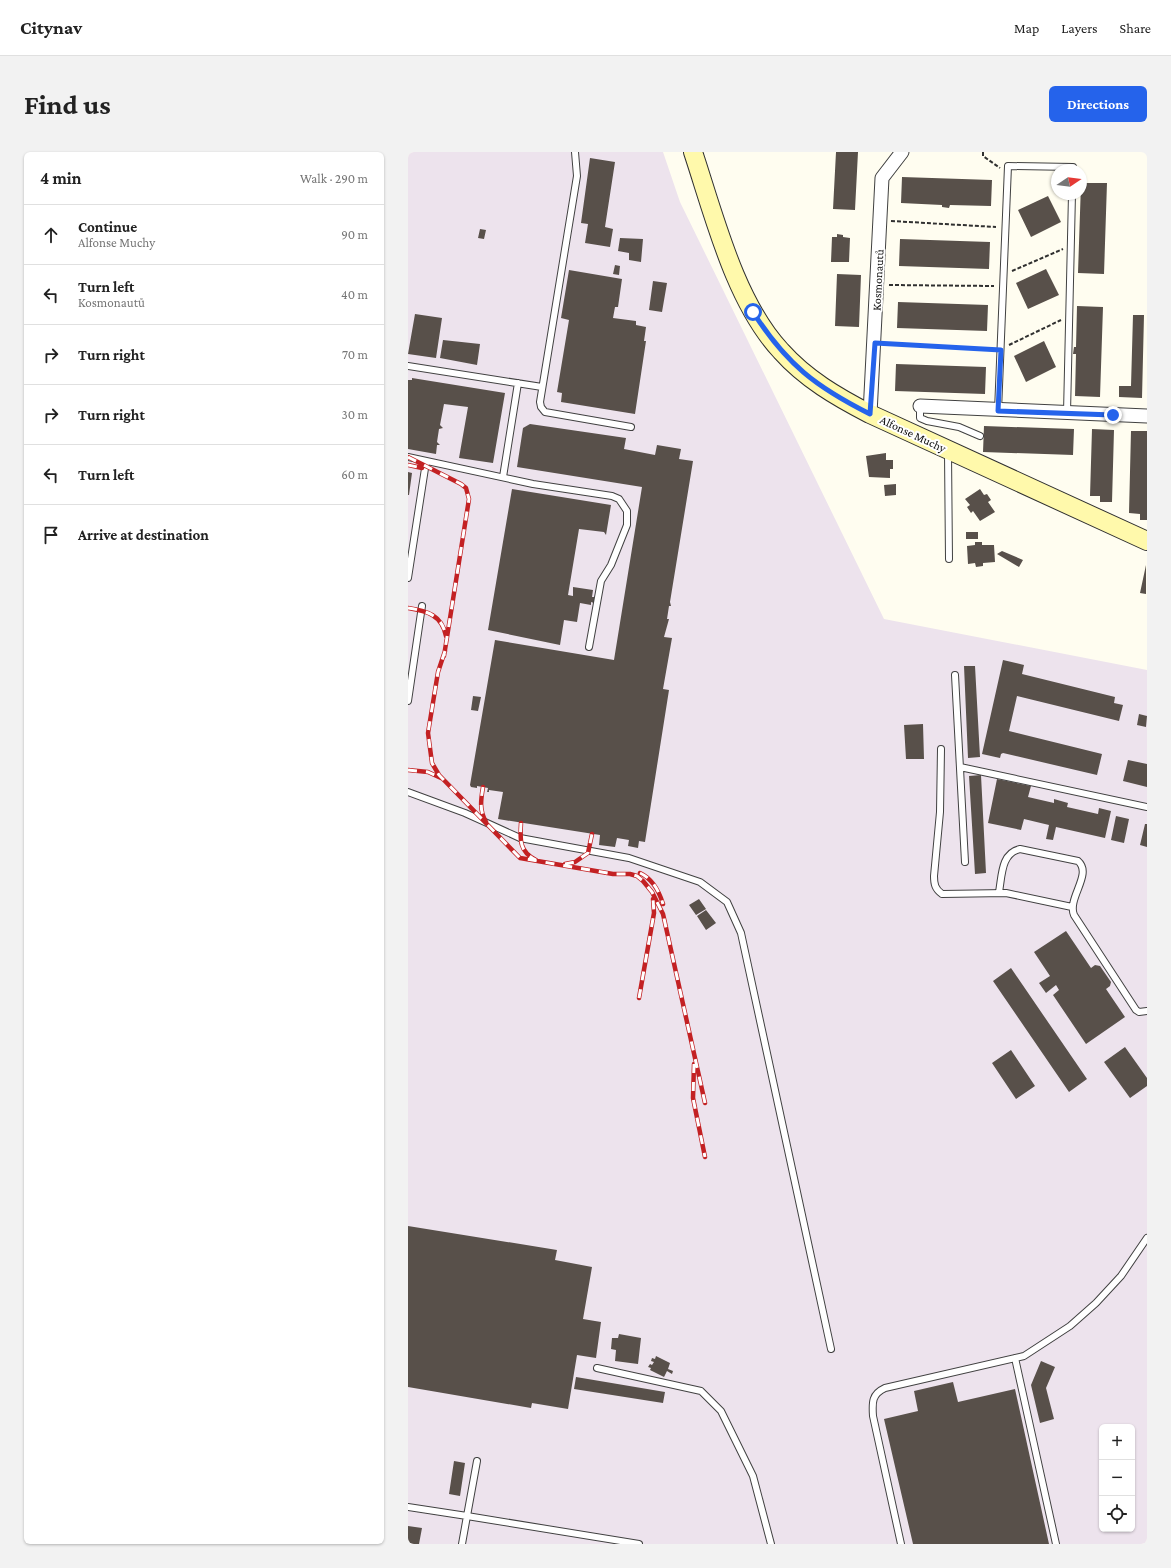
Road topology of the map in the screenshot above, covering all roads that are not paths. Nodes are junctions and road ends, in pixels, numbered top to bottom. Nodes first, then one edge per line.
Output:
1 (575, 152) edge
2 (692, 152) edge
3 (902, 152) edge
4 (1051, 168) edge
5 (1072, 200) edge
6 (408, 366) edge
7 (518, 383) junction
8 (542, 387) junction
9 (920, 406) joint
10 (998, 411) junction
11 (1067, 413) junction
12 (870, 414) junction
13 (1147, 416) edge
14 (631, 427) dead end
15 (980, 436) dead end
16 (948, 450) junction
17 (408, 457) edge
18 (426, 462) junction
19 (503, 477) junction
20 (1147, 541) edge
21 (949, 559) dead end
22 (408, 578) edge
23 (422, 606) dead end
24 (589, 647) dead end
25 (955, 675) dead end
26 (408, 701) edge
27 (941, 749) dead end
28 (960, 767) junction
29 (408, 792) edge
30 (1147, 807) edge
31 (965, 862) dead end
32 (999, 892) junction
33 (1072, 907) junction
34 (1147, 1011) edge
35 (1147, 1238) edge
36 (831, 1349) dead end
37 (1015, 1358) junction
38 (597, 1368) dead end
39 (477, 1461) dead end
40 (408, 1507) edge
41 (467, 1516) junction
42 (462, 1544) edge
43 (639, 1544) edge
44 (771, 1544) edge
45 (901, 1544) edge
46 (1056, 1544) edge

1 - 8 lane
2 - 12 main road, Alfonse Muchy
3 - 12 street, Kosmonautů
4 - 10 lane
5 - 11 lane
6 - 7 lane
7 - 8 lane
7 - 19 lane
8 - 14 lane
9 - 10 street
9 - 15 lane
10 - 11 street
11 - 13 street
12 - 16 main road, Alfonse Muchy
16 - 20 main road, Alfonse Muchy
16 - 21 lane
17 - 18 lane
18 - 19 lane
18 - 22 lane
19 - 24 lane
23 - 26 lane
25 - 28 lane
27 - 32 lane
28 - 30 lane
28 - 31 lane
29 - 36 lane
32 - 33 lane
32 - 33 lane
33 - 34 lane
35 - 37 lane
37 - 45 lane
37 - 46 lane
38 - 44 lane
39 - 41 lane
40 - 41 lane
41 - 42 lane
41 - 43 lane

